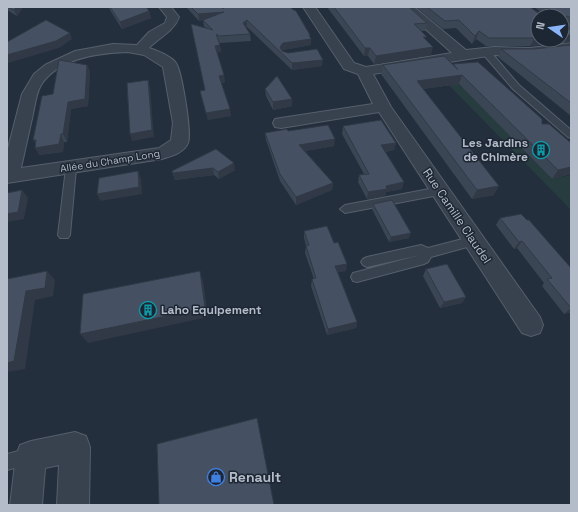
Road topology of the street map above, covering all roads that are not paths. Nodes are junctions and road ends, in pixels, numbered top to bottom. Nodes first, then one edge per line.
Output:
1 (165, 7) edge
2 (309, 7) edge
3 (407, 7) edge
4 (571, 47) edge
5 (140, 50) junction
6 (486, 52) junction
7 (463, 54) junction
8 (365, 72) junction
9 (383, 107) junction
10 (281, 124) dead end
11 (560, 126) junction
12 (548, 129) edge
13 (571, 136) edge
14 (71, 168) junction
15 (8, 177) edge
16 (440, 191) junction
17 (345, 209) dead end
18 (64, 235) dead end
19 (474, 241) junction
20 (427, 253) junction
21 (367, 262) dead end
22 (357, 277) dead end
23 (531, 326) dead end
24 (19, 459) edge
25 (26, 505) edge
26 (73, 505) edge

1 - 5 street
2 - 8 street
3 - 7 street
4 - 6 street
5 - 14 street, Allée du Champ Long
5 - 15 street
6 - 7 street
6 - 11 lane
7 - 8 street
8 - 9 street, Rue Camille Claudel
9 - 10 street
9 - 16 street, Rue Camille Claudel
11 - 12 lane
11 - 13 lane
14 - 15 street, Allée du Champ Long
14 - 18 lane
16 - 17 lane
16 - 19 street, Rue Camille Claudel
19 - 20 lane
19 - 23 street, Rue Camille Claudel
20 - 21 lane
20 - 22 lane
24 - 25 street
24 - 26 street

